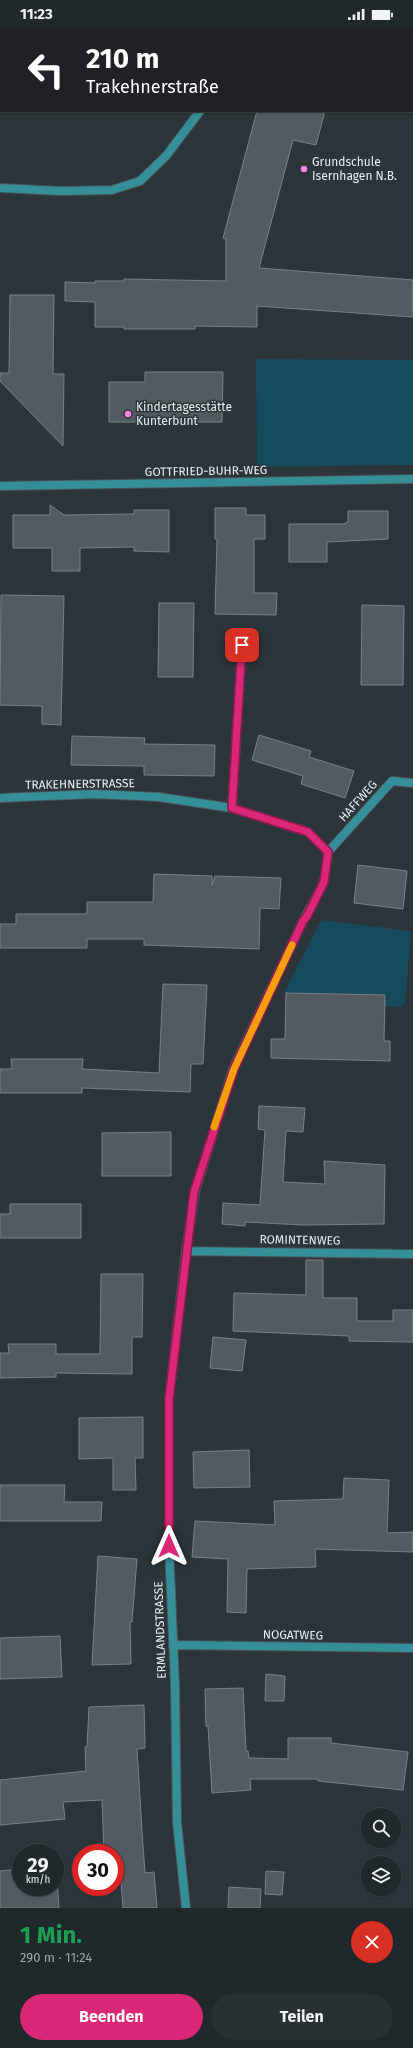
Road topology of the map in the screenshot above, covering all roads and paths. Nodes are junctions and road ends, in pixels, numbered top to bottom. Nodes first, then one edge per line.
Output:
1 (199, 112) edge
2 (0, 188) edge
3 (413, 479) edge
4 (0, 486) edge
5 (242, 645) dead end
6 (413, 783) edge
7 (0, 798) edge
8 (232, 808) junction
9 (328, 852) junction
10 (186, 1251) junction
11 (413, 1254) edge
12 (173, 1645) junction
13 (413, 1648) edge
14 (186, 1908) edge

1 - 2 street
3 - 4 street, GOTTFRIED-BUHR-WEG
5 - 8 street
6 - 9 street, HAFFWEG
7 - 8 street, TRAKEHNERSTRASSE
8 - 9 street, TRAKEHNERSTRASSE
9 - 10 street, ERMLANDSTRASSE
10 - 11 street, ROMINTENWEG
10 - 12 street, ERMLANDSTRASSE
12 - 13 street, NOGATWEG
12 - 14 street, ERMLANDSTRASSE

